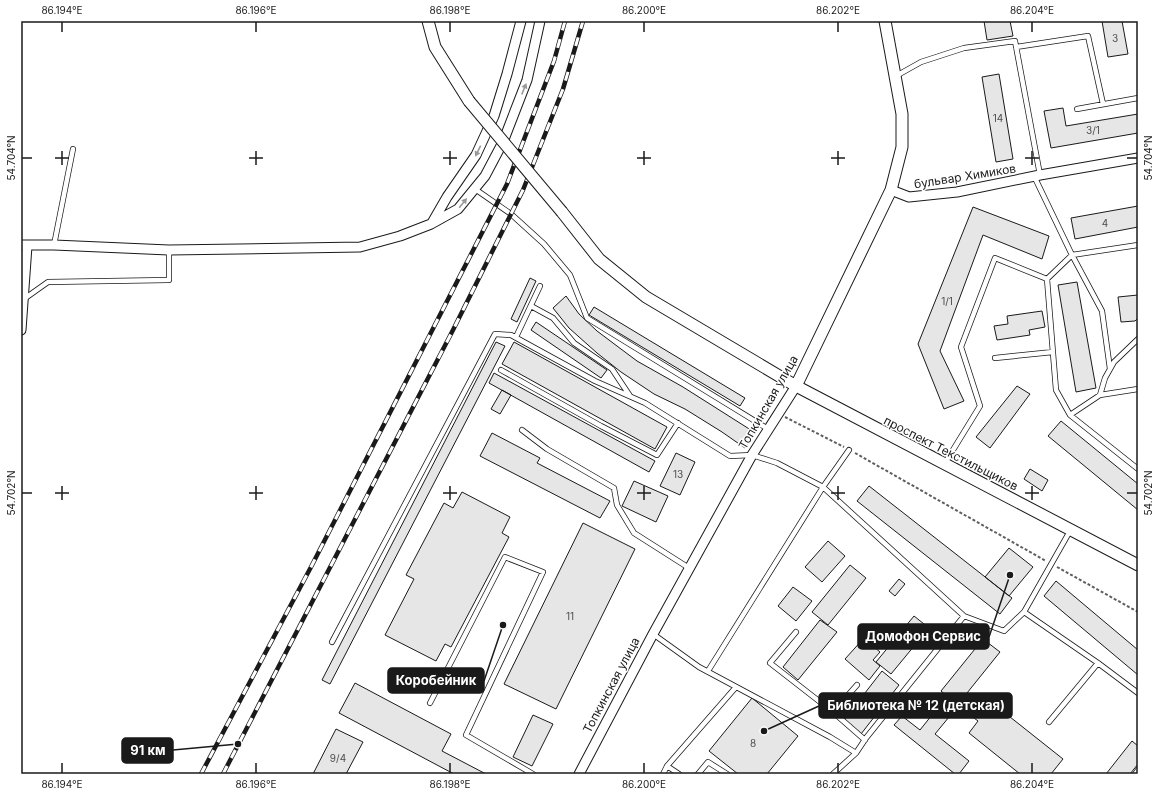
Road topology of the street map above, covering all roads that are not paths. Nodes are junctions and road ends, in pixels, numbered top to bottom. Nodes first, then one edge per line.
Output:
1 (428, 21) edge
2 (521, 21) edge
3 (540, 21) edge
4 (885, 21) edge
5 (1016, 47) junction
6 (895, 77) junction
7 (1138, 98) edge
8 (1103, 104) junction
9 (1077, 109) dead end
10 (73, 149) dead end
11 (1138, 158) edge
12 (1037, 175) junction
13 (475, 188) junction
14 (891, 190) junction
15 (431, 224) junction
16 (54, 245) junction
17 (1138, 245) edge
18 (24, 246) edge
19 (170, 250) junction
20 (1072, 255) junction
21 (1047, 279) junction
22 (540, 286) dead end
23 (23, 300) junction
24 (531, 306) junction
25 (21, 330) edge
26 (516, 338) junction
27 (1138, 339) edge
28 (1053, 352) junction
29 (995, 358) dead end
30 (1110, 369) junction
31 (502, 370) dead end
32 (796, 386) junction
33 (1138, 389) edge
34 (1100, 395) junction
35 (630, 396) junction
36 (1070, 415) junction
37 (678, 423) junction
38 (768, 429) junction
39 (522, 430) dead end
40 (849, 450) road end
41 (752, 455) junction
42 (944, 464) junction
43 (1138, 469) edge
44 (823, 487) junction
45 (1071, 529) junction
46 (1138, 565) edge
47 (689, 568) junction
48 (1024, 612) junction
49 (964, 616) junction
50 (796, 632) dead end
51 (653, 634) junction
52 (332, 642) dead end
53 (1098, 663) junction
54 (708, 671) junction
55 (858, 685) dead end
56 (736, 687) junction
57 (1138, 693) edge
58 (430, 703) dead end
59 (833, 712) junction
60 (1049, 722) dead end
61 (865, 740) junction
62 (856, 753) junction
63 (667, 766) junction
64 (1138, 770) edge
65 (533, 774) edge
66 (579, 774) edge
67 (663, 774) edge
68 (679, 774) edge
69 (698, 774) edge
70 (727, 774) edge
71 (833, 774) edge
72 (1135, 774) edge

1 - 32 street, проспект Текстильщиков, bridge
2 -> 15 street
13 -> 3 street
4 - 6 street, Топкинская улица
5 - 6 lane
5 - 8 lane
5 - 12 lane
6 - 14 street, Топкинская улица
7 - 8 lane
8 - 9 lane
10 - 16 lane
11 - 12 street, бульвар Химиков
12 - 14 street, бульвар Химиков
12 - 20 lane
15 -> 13 street
13 - 38 lane
14 - 32 street, Топкинская улица
15 - 19 street
16 - 18 street
16 - 19 street
17 - 20 lane
18 - 23 street
19 - 23 lane
20 - 21 lane
20 - 30 lane
21 - 28 lane
21 - 42 lane
22 - 24 lane
23 - 25 street
24 - 26 lane
24 - 35 lane
26 - 35 lane
26 - 52 lane
27 - 30 lane
28 - 29 lane
28 - 36 lane
30 - 34 lane
31 - 37 lane
32 - 38 street, Топкинская улица
32 - 42 street, проспект Текстильщиков
33 - 34 lane
34 - 36 lane
35 - 37 lane
36 - 43 lane
37 - 41 lane
38 - 41 street, Топкинская улица
39 - 47 lane
40 - 44 lane
41 - 44 lane
41 - 47 street, Топкинская улица
42 - 45 street, проспект Текстильщиков
44 - 49 lane
44 - 54 lane
45 - 46 street, проспект Текстильщиков
45 - 48 lane
47 - 51 street, Топкинская улица
48 - 49 lane
48 - 53 lane
49 - 61 lane
50 - 59 lane
51 - 54 lane
51 - 66 street, Топкинская улица
53 - 57 lane
53 - 60 lane
54 - 56 lane
55 - 59 lane
56 - 62 lane
56 - 63 lane
58 - 65 lane
59 - 61 lane
61 - 62 lane
62 - 71 lane
63 - 67 lane
63 - 68 lane
64 - 72 lane
69 - 70 lane

